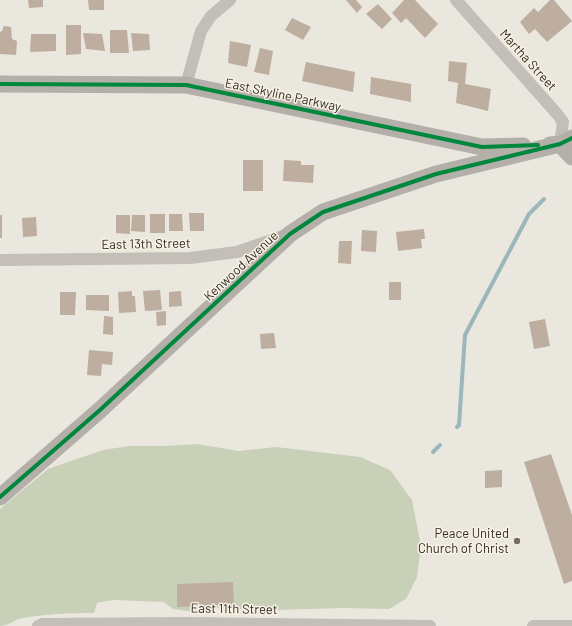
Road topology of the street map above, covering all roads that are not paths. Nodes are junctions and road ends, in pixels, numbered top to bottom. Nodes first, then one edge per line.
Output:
1 (230, 0) edge
2 (456, 0) edge
3 (0, 84) edge
4 (186, 85) junction
5 (566, 141) edge
6 (572, 157) edge
7 (290, 234) junction
8 (0, 260) edge
9 (0, 496) edge
10 (184, 624) edge
11 (38, 626) edge
12 (430, 626) edge
13 (533, 626) edge
14 (572, 626) edge

1 - 4 street
2 - 5 street, Martha Street
3 - 4 street, East Skyline Parkway
4 - 5 street, East Skyline Parkway
5 - 6 street
5 - 7 street, Kenwood Avenue
7 - 8 street, East 13th Street
7 - 9 street, Kenwood Avenue
10 - 11 street, East 11th Street
10 - 12 street, East 11th Street
13 - 14 street

